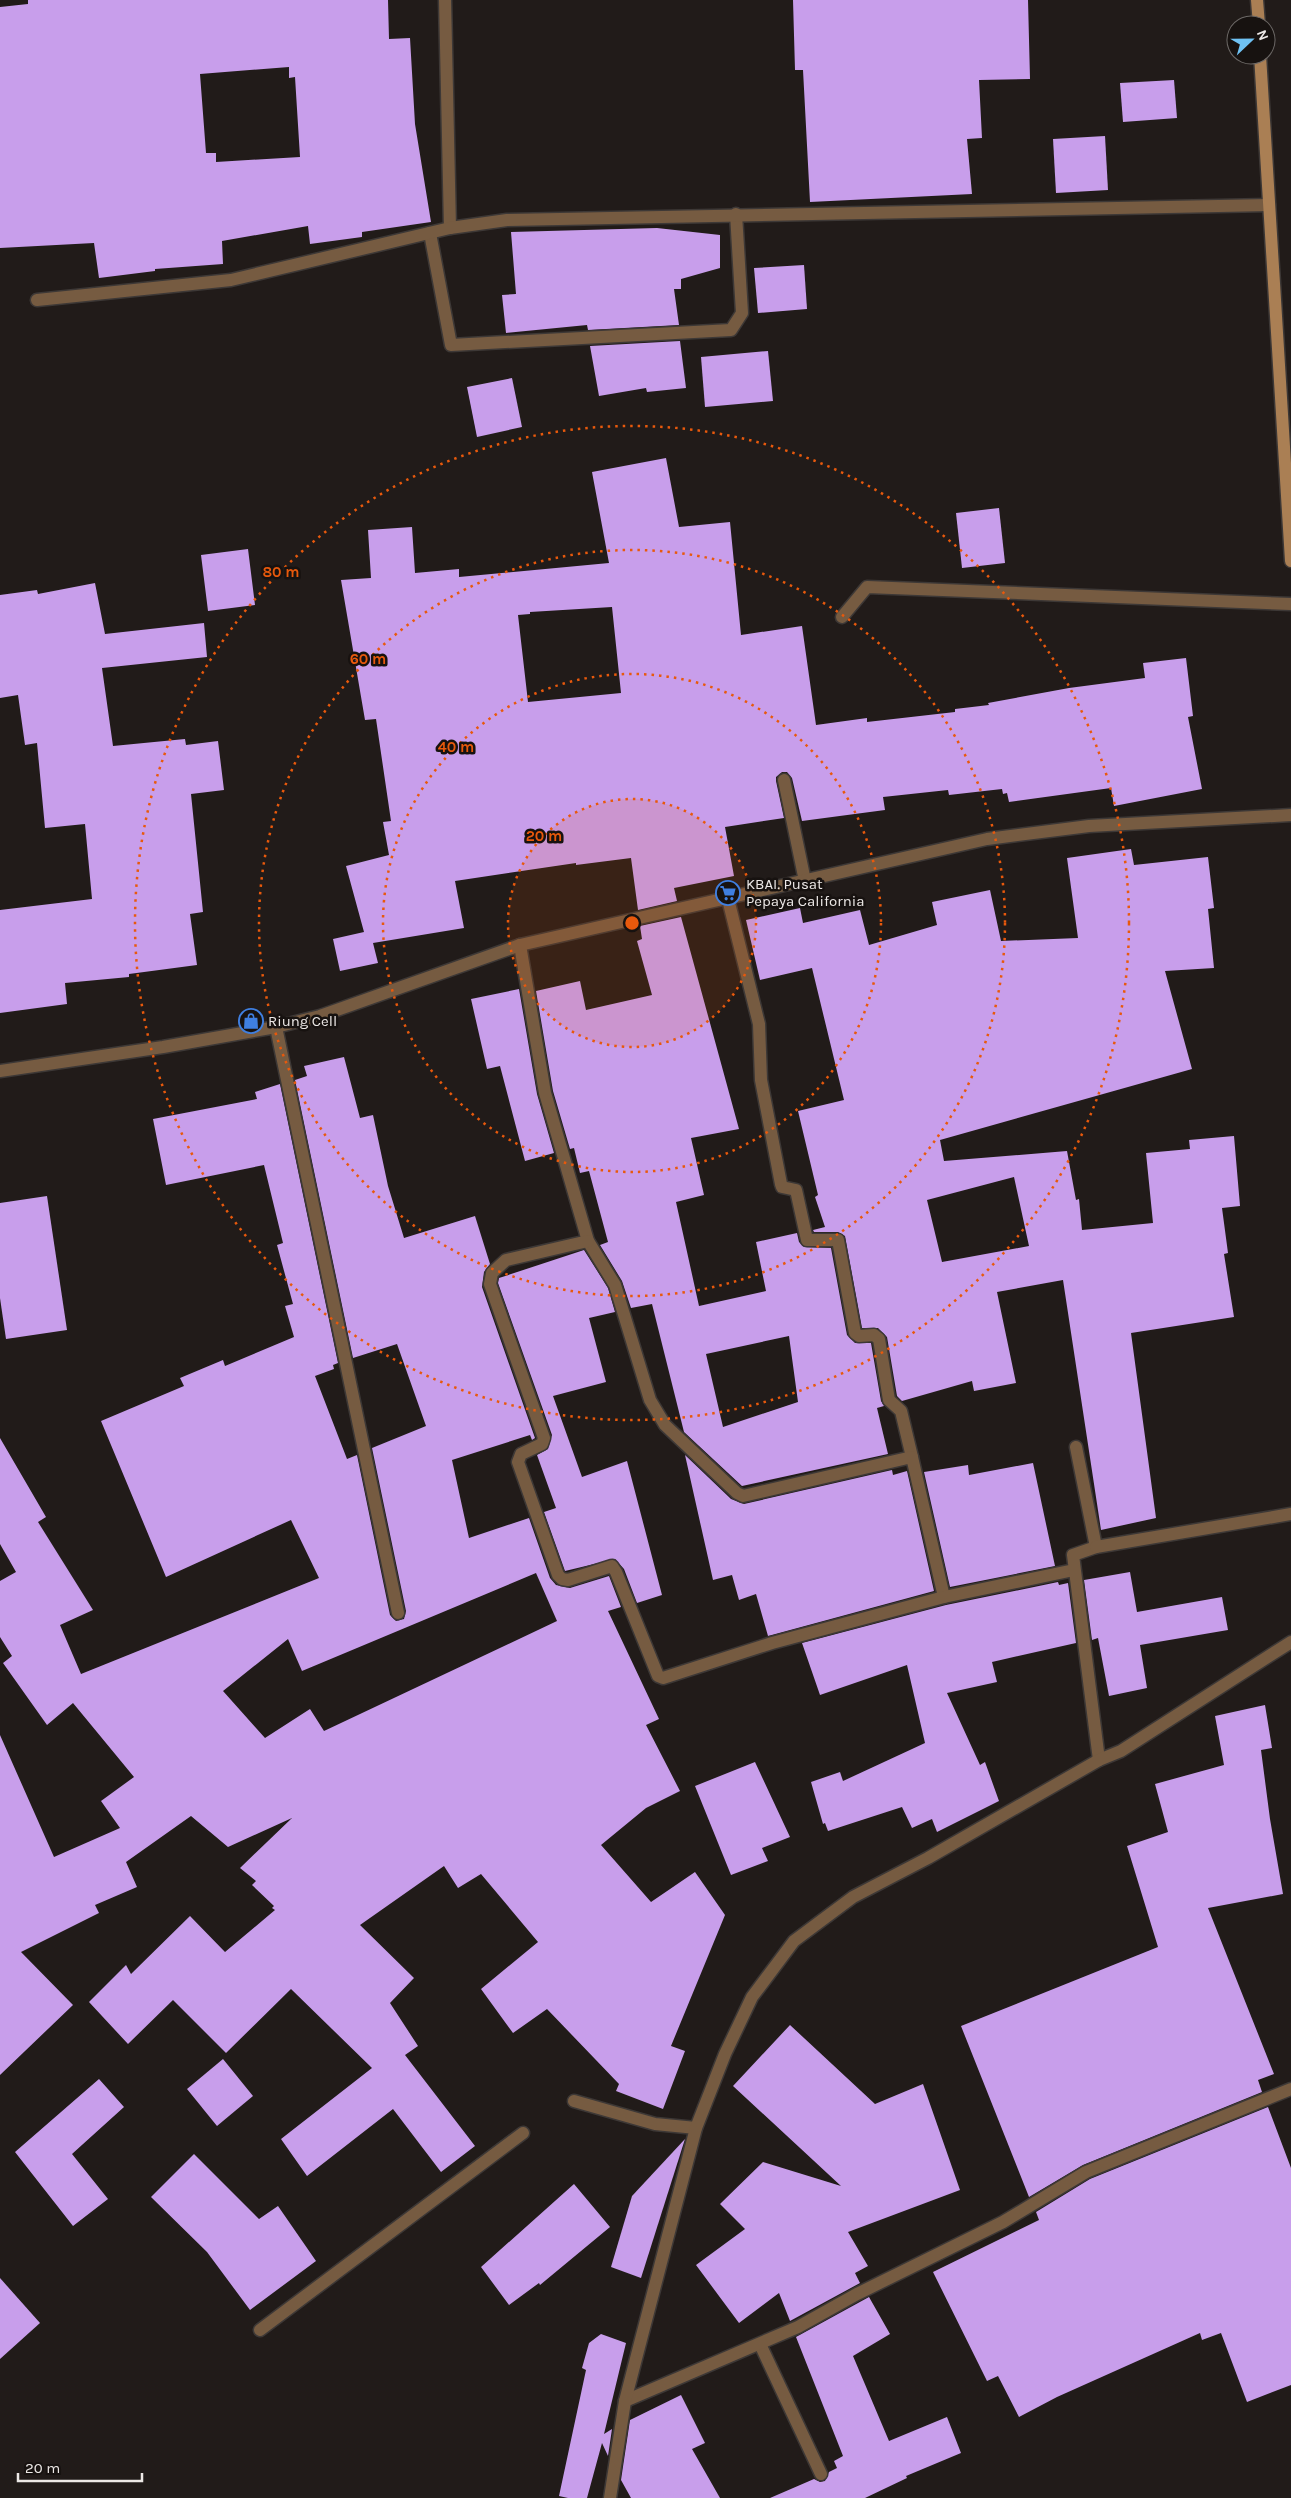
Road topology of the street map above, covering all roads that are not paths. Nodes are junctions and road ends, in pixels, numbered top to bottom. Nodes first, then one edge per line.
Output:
1 (445, 0) edge
2 (1257, 0) edge
3 (1258, 15) edge
4 (1261, 65) edge
5 (1270, 204) junction
6 (736, 214) junction
7 (450, 228) junction
8 (430, 233) junction
9 (37, 300) dead end
10 (1291, 561) edge
11 (1291, 604) edge
12 (842, 617) dead end
13 (784, 780) dead end
14 (1291, 815) edge
15 (805, 881) junction
16 (728, 899) junction
17 (520, 945) junction
18 (276, 1027) junction
19 (0, 1071) edge
20 (588, 1242) junction
21 (1076, 1447) dead end
22 (912, 1457) junction
23 (1291, 1514) edge
24 (1096, 1547) junction
25 (1074, 1570) junction
26 (944, 1597) junction
27 (398, 1612) dead end
28 (1291, 1642) edge
29 (1099, 1760) junction
30 (1291, 2090) edge
31 (574, 2102) dead end
32 (696, 2128) junction
33 (523, 2133) dead end
34 (260, 2330) dead end
35 (760, 2344) junction
36 (625, 2401) junction
37 (821, 2474) dead end
38 (610, 2498) edge

1 - 7 street
2 - 3 main road
4 - 5 main road
5 - 6 street
5 - 10 main road
6 - 7 street
6 - 8 street
7 - 8 street
8 - 9 street
11 - 12 street
13 - 15 street
14 - 15 street
15 - 16 street
16 - 17 street
16 - 22 street
17 - 18 street
17 - 20 street
18 - 19 street
18 - 27 street
20 - 22 street
20 - 26 street
21 - 24 street
22 - 26 street
23 - 24 street
24 - 25 street
25 - 26 street
25 - 29 street
28 - 29 street
29 - 32 street
30 - 35 street
31 - 32 street
32 - 36 street
33 - 34 street
35 - 36 street
35 - 37 street
36 - 38 street

